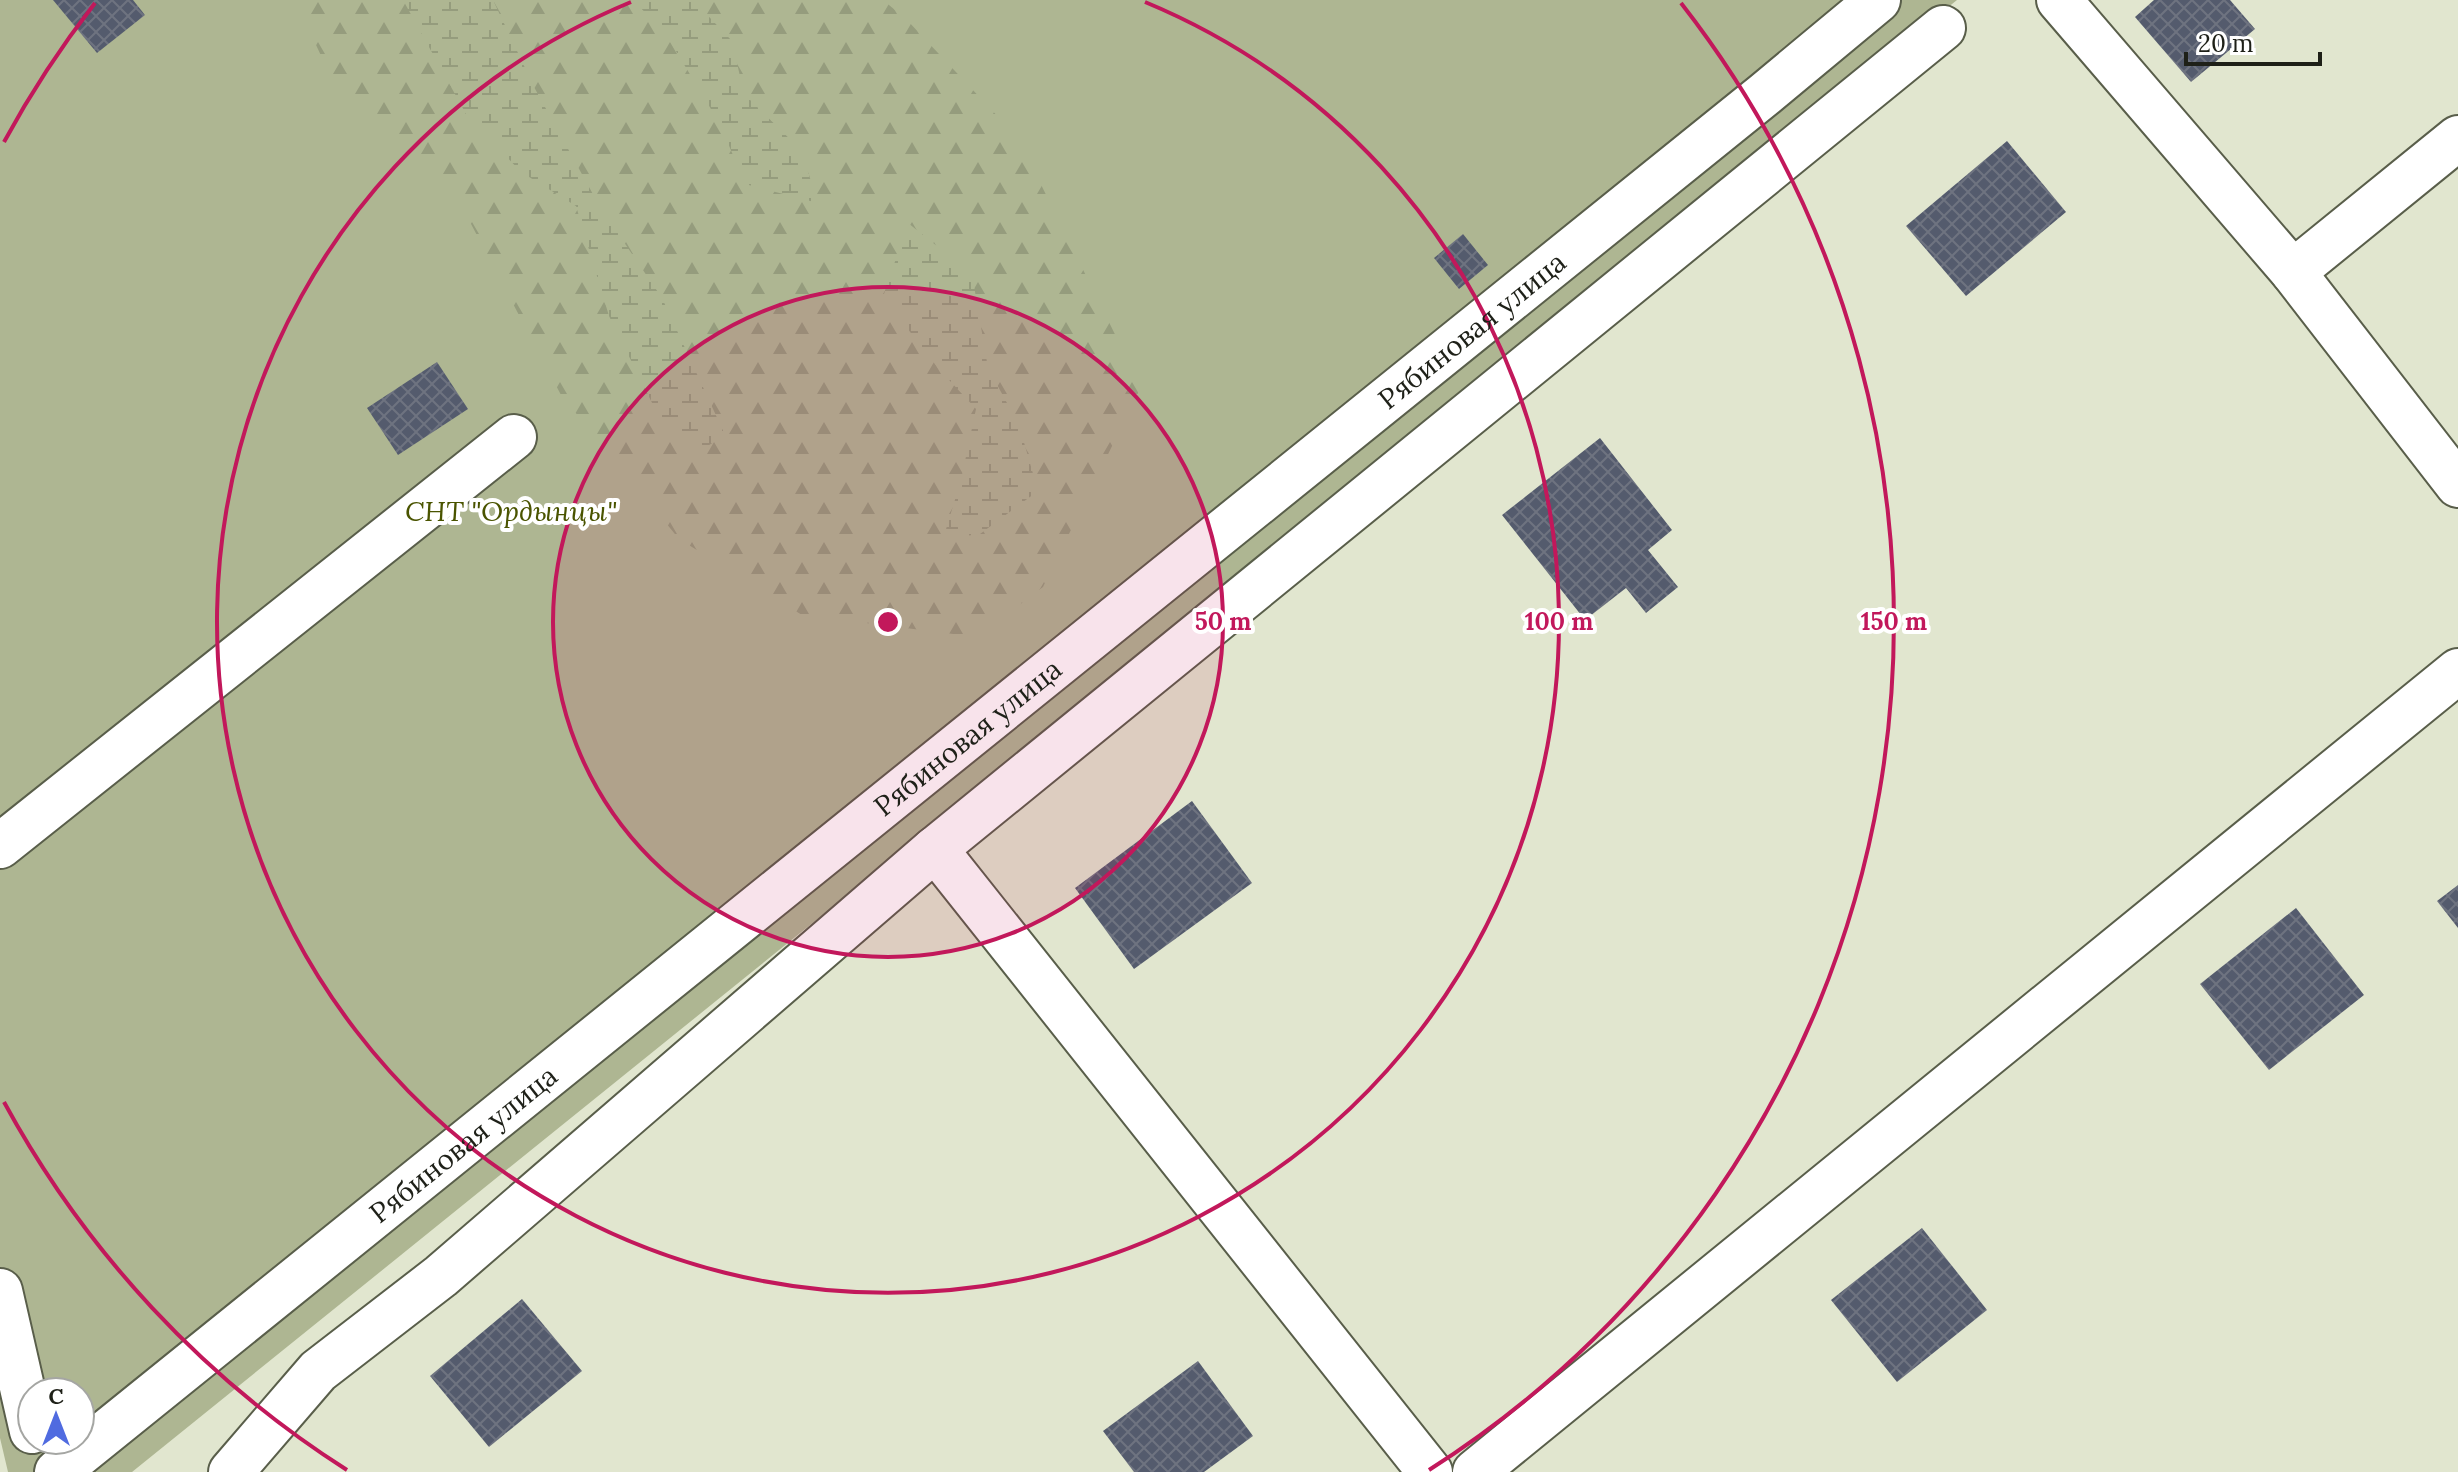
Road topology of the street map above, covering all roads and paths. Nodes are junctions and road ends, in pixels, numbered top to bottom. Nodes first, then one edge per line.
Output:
1 (1878, 0) edge
2 (2059, 0) edge
3 (1943, 28) dead end
4 (2458, 138) edge
5 (2293, 272) junction
6 (514, 437) dead end
7 (2458, 485) edge
8 (2458, 671) edge
9 (0, 846) edge
10 (935, 849) junction
11 (0, 1291) edge
12 (19, 1376) edge
13 (57, 1472) edge
14 (231, 1472) edge
15 (1430, 1472) edge
16 (1475, 1472) edge

1 - 13 street, Рябиновая улица
2 - 5 street
3 - 10 street
4 - 5 street
5 - 7 street
6 - 9 street
8 - 16 street
10 - 14 street
10 - 15 street
11 - 12 street

